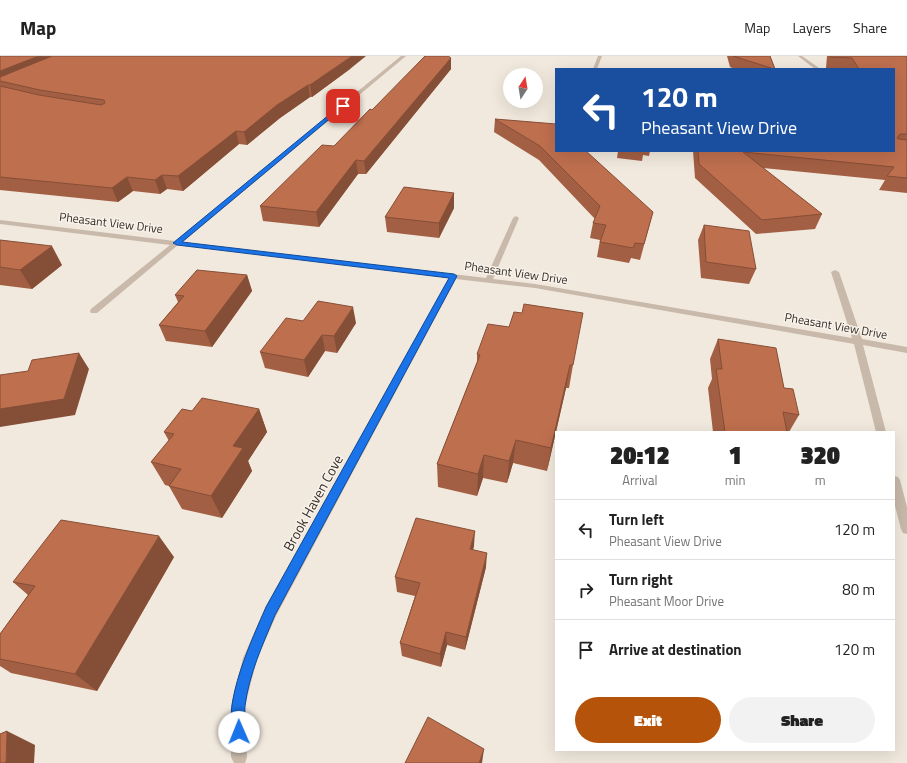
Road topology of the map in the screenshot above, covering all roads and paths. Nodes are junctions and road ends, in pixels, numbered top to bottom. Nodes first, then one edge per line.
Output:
1 (404, 56) edge
2 (600, 56) edge
3 (800, 56) edge
4 (595, 68) edge
5 (817, 68) dead end
6 (516, 218) dead end
7 (0, 222) edge
8 (177, 243) junction
9 (835, 272) dead end
10 (454, 276) junction
11 (489, 280) junction
12 (94, 311) dead end
13 (858, 342) junction
14 (907, 350) edge
15 (881, 431) edge
16 (895, 484) edge
17 (907, 529) edge
18 (239, 757) dead end

1 - 8 street
2 - 4 street
3 - 5 street
6 - 11 street
7 - 8 street, Pheasant View Drive
8 - 10 street, Pheasant View Drive
8 - 12 street
9 - 13 street
10 - 11 street, Pheasant View Drive
10 - 18 street, Brook Haven Cove
11 - 13 street, Pheasant View Drive
13 - 14 street, Pheasant View Drive
13 - 15 street
16 - 17 street

